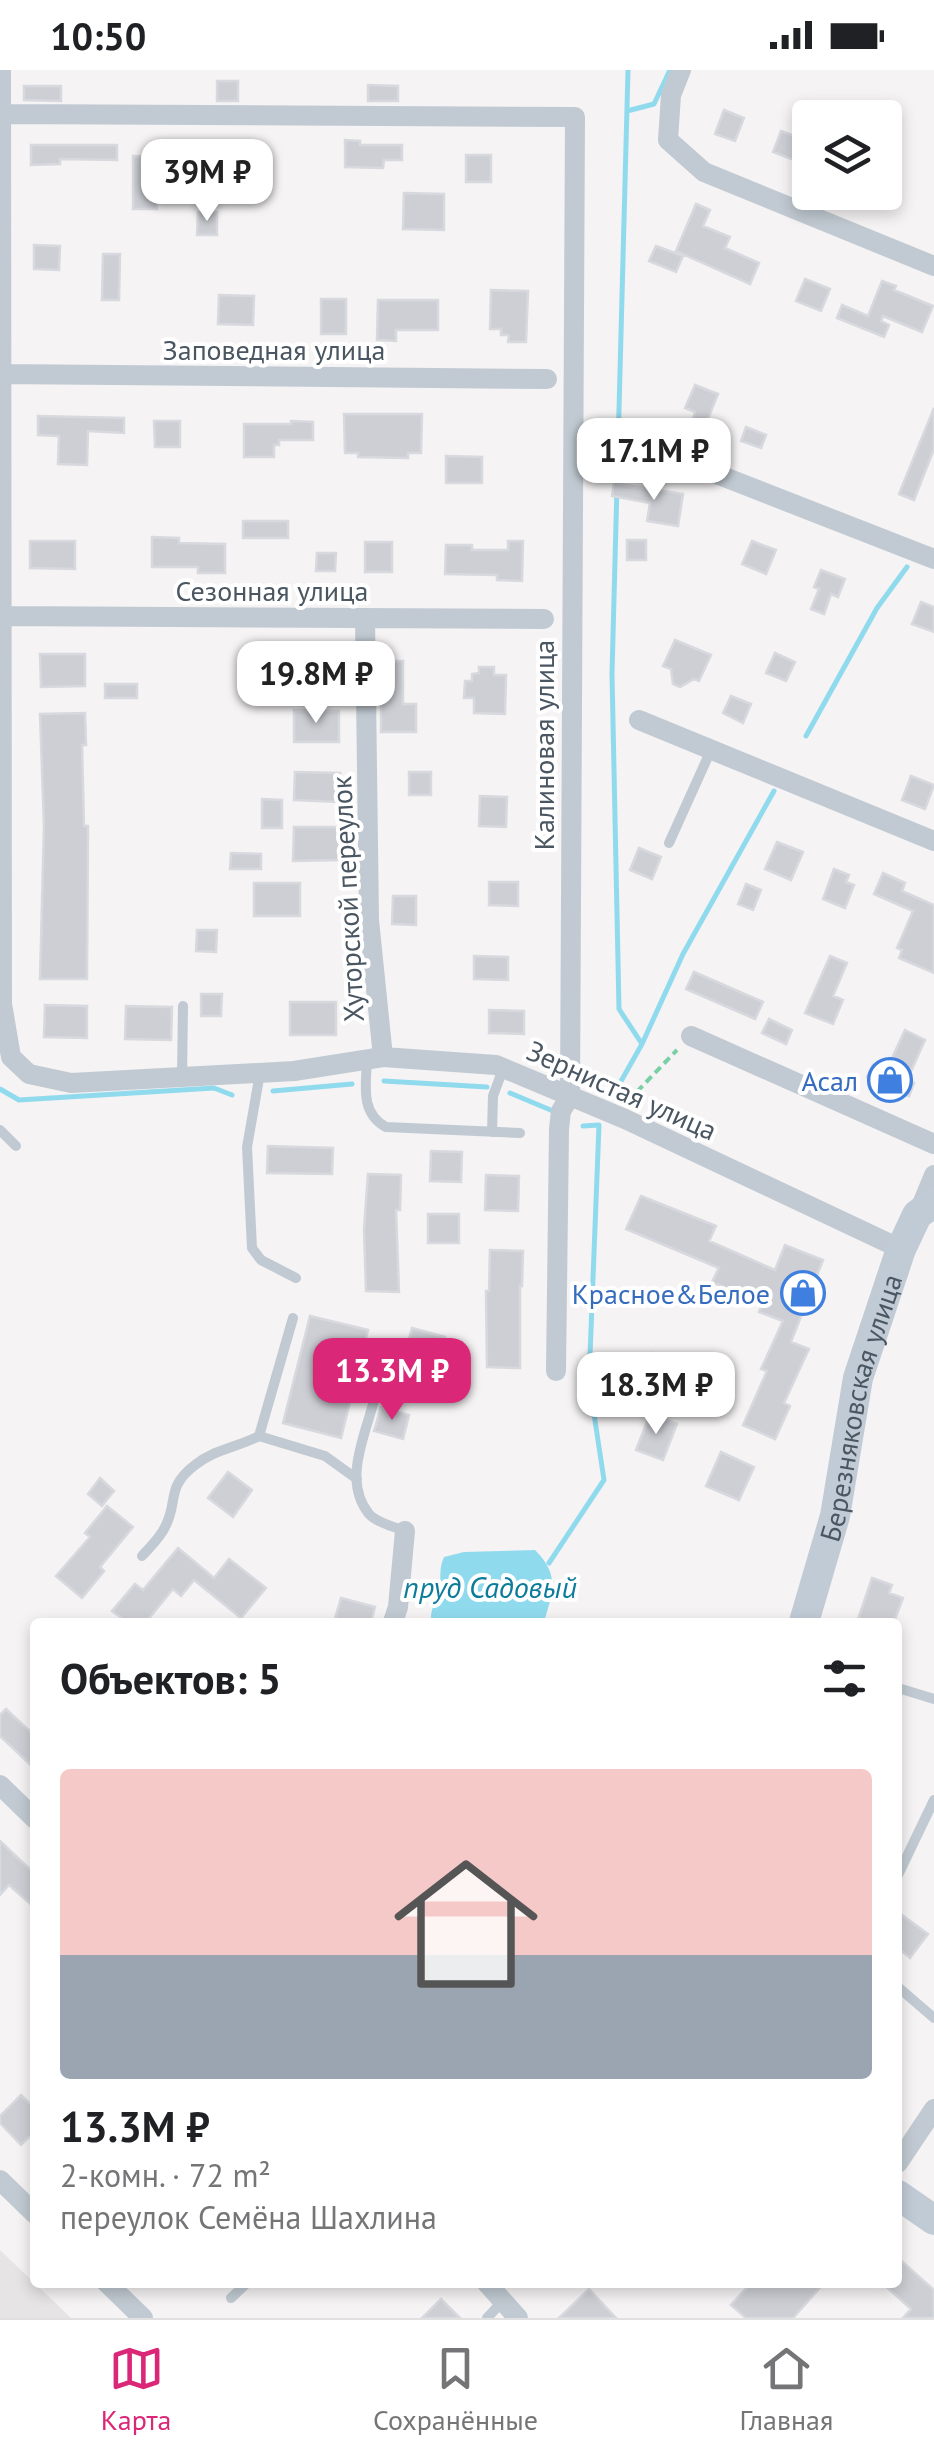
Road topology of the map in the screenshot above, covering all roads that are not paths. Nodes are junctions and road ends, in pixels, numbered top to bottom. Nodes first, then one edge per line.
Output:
1 (1, 70) edge
2 (681, 70) edge
3 (1, 114) edge
4 (934, 266) edge
5 (0, 374) edge
6 (547, 379) dead end
7 (655, 450) dead end
8 (934, 559) edge
9 (0, 616) edge
10 (365, 618) junction
11 (544, 620) dead end
12 (639, 720) dead end
13 (0, 730) edge
14 (711, 750) junction
15 (934, 841) edge
16 (669, 843) dead end
17 (183, 1006) dead end
18 (3, 1034) edge
19 (691, 1036) road end
20 (375, 1059) junction
21 (504, 1068) junction
22 (260, 1073) junction
23 (182, 1077) junction
24 (570, 1096) junction
25 (0, 1130) edge
26 (492, 1132) junction
27 (520, 1133) dead end
28 (934, 1144) edge
29 (16, 1146) dead end
30 (934, 1175) edge
31 (926, 1209) edge
32 (901, 1249) junction
33 (296, 1278) dead end
34 (292, 1318) dead end
35 (556, 1371) dead end
36 (374, 1404) dead end
37 (259, 1436) junction
38 (357, 1480) junction
39 (405, 1531) joint
40 (142, 1556) dead end
41 (394, 1618) edge
42 (805, 1618) edge
43 (902, 1689) edge
44 (934, 1700) edge
45 (0, 1784) edge
46 (934, 1800) edge
47 (30, 1814) edge
48 (902, 1867) edge
49 (902, 1990) edge
50 (934, 2018) edge
51 (934, 2109) edge
52 (902, 2157) edge
53 (0, 2180) edge
54 (902, 2199) edge
55 (30, 2209) edge
56 (934, 2220) edge
57 (112, 2288) edge
58 (242, 2288) edge
59 (491, 2288) edge
60 (231, 2298) dead end
61 (503, 2301) junction
62 (143, 2318) edge
63 (487, 2318) edge
64 (518, 2318) edge

1 - 3 street
2 - 4 street
3 - 5 street
3 - 24 street, Калиновая улица
5 - 6 street, Заповедная улица
5 - 9 street
7 - 8 street
9 - 10 street, Сезонная улица
9 - 13 street
10 - 11 street, Сезонная улица
10 - 20 street, Хуторской переулок
12 - 14 street
13 - 18 street
14 - 15 street
14 - 16 lane
17 - 23 lane
18 - 23 street, Зернистая улица
19 - 28 street
20 - 21 street, Зернистая улица
20 - 22 street, Зернистая улица
20 - 26 lane
21 - 24 street, Зернистая улица
21 - 26 lane
22 - 23 street, Зернистая улица
22 - 33 lane
24 - 32 street, Зернистая улица
24 - 35 street, Калиновая улица
25 - 29 lane
26 - 27 lane
30 - 31 street
31 - 32 street, Березняковская улица
32 - 42 street, Березняковская улица
34 - 37 lane
36 - 38 lane
37 - 38 lane
37 - 40 lane
38 - 39 lane
39 - 41 street
43 - 44 lane
45 - 47 street
46 - 48 lane
49 - 50 lane
51 - 52 street
53 - 55 street
54 - 56 street
57 - 62 street
58 - 60 lane
59 - 61 street
61 - 63 lane
61 - 64 street

